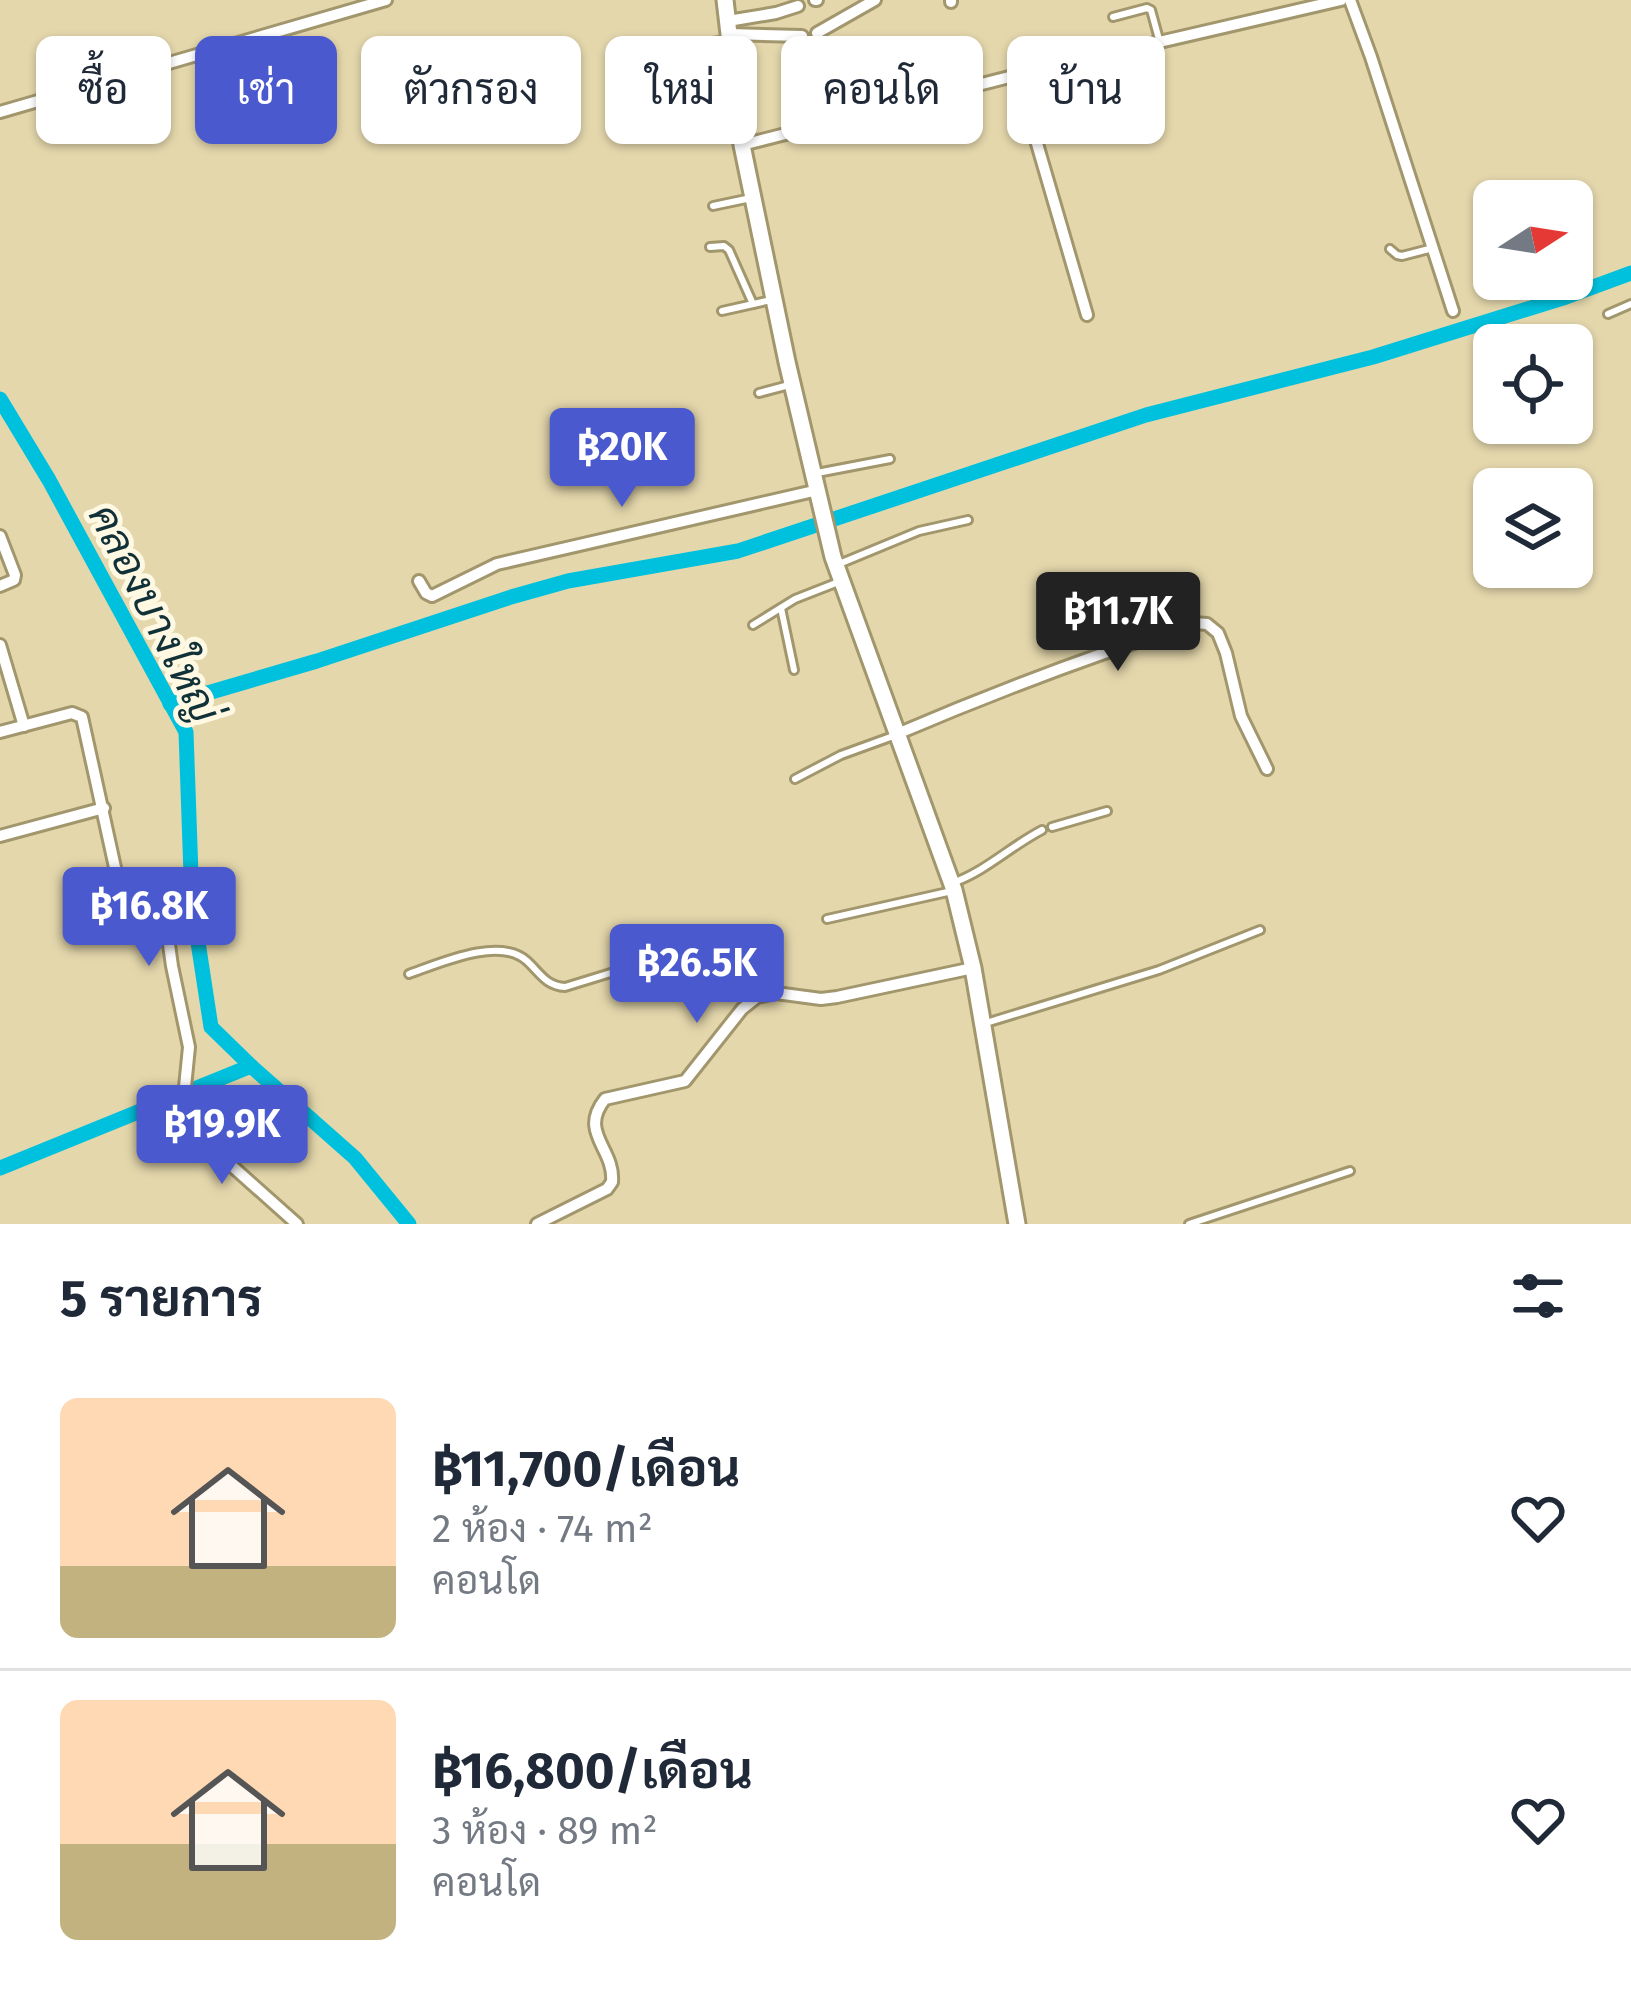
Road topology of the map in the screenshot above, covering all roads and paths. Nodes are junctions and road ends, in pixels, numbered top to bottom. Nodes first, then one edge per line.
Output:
1 (386, 0) edge
2 (725, 0) edge
3 (875, 0) edge
4 (1346, 0) edge
5 (798, 6) dead end
6 (1113, 16) dead end
7 (729, 31) junction
8 (817, 33) dead end
9 (713, 36) edge
10 (730, 36) edge
11 (790, 36) edge
12 (1158, 36) edge
13 (1165, 42) edge
14 (1007, 78) edge
15 (0, 112) edge
16 (1037, 144) edge
17 (742, 145) joint
18 (753, 198) junction
19 (713, 206) dead end
20 (710, 247) dead end
21 (1433, 248) junction
22 (1390, 249) dead end
23 (774, 299) junction
24 (753, 304) junction
25 (1631, 304) edge
26 (1453, 310) dead end
27 (722, 311) dead end
28 (1608, 314) dead end
29 (1087, 315) dead end
30 (792, 384) junction
31 (759, 393) dead end
32 (890, 459) dead end
33 (816, 482) junction
34 (968, 520) dead end
35 (0, 536) edge
36 (837, 568) junction
37 (418, 581) dead end
38 (0, 586) edge
39 (781, 608) junction
40 (753, 625) dead end
41 (0, 645) edge
42 (794, 670) dead end
43 (24, 726) junction
44 (0, 732) edge
45 (897, 734) junction
46 (1267, 770) dead end
47 (795, 779) dead end
48 (104, 808) junction
49 (1107, 811) dead end
50 (1052, 827) dead end
51 (1042, 830) dead end
52 (0, 836) edge
53 (953, 887) junction
54 (827, 919) dead end
55 (1260, 929) dead end
56 (974, 968) junction
57 (409, 974) dead end
58 (766, 994) junction
59 (982, 1024) junction
60 (1350, 1171) dead end
61 (297, 1224) edge
62 (537, 1224) edge
63 (1017, 1224) edge
64 (1189, 1224) edge

1 - 15 street
2 - 7 street
3 - 8 street
4 - 13 street
4 - 21 street
5 - 7 street
6 - 12 lane
7 - 9 lane
7 - 10 street
7 - 11 street
14 - 17 street
16 - 29 street
17 - 18 street
18 - 19 lane
18 - 23 street
20 - 24 lane
21 - 22 lane
21 - 26 street
23 - 24 lane
23 - 30 street
24 - 27 lane
25 - 28 lane
30 - 31 lane
30 - 33 street
32 - 33 lane
33 - 36 street
33 - 37 street
34 - 36 lane
35 - 38 street
36 - 39 lane
36 - 45 street
39 - 40 lane
39 - 42 lane
41 - 43 street
43 - 44 street
43 - 48 street
45 - 46 street
45 - 47 lane
45 - 53 street
48 - 52 street
48 - 61 street
49 - 50 lane
51 - 53 lane
53 - 54 lane
53 - 56 street
55 - 59 lane
56 - 58 street
56 - 59 street
57 - 58 lane
58 - 62 street
59 - 63 street
60 - 64 lane

